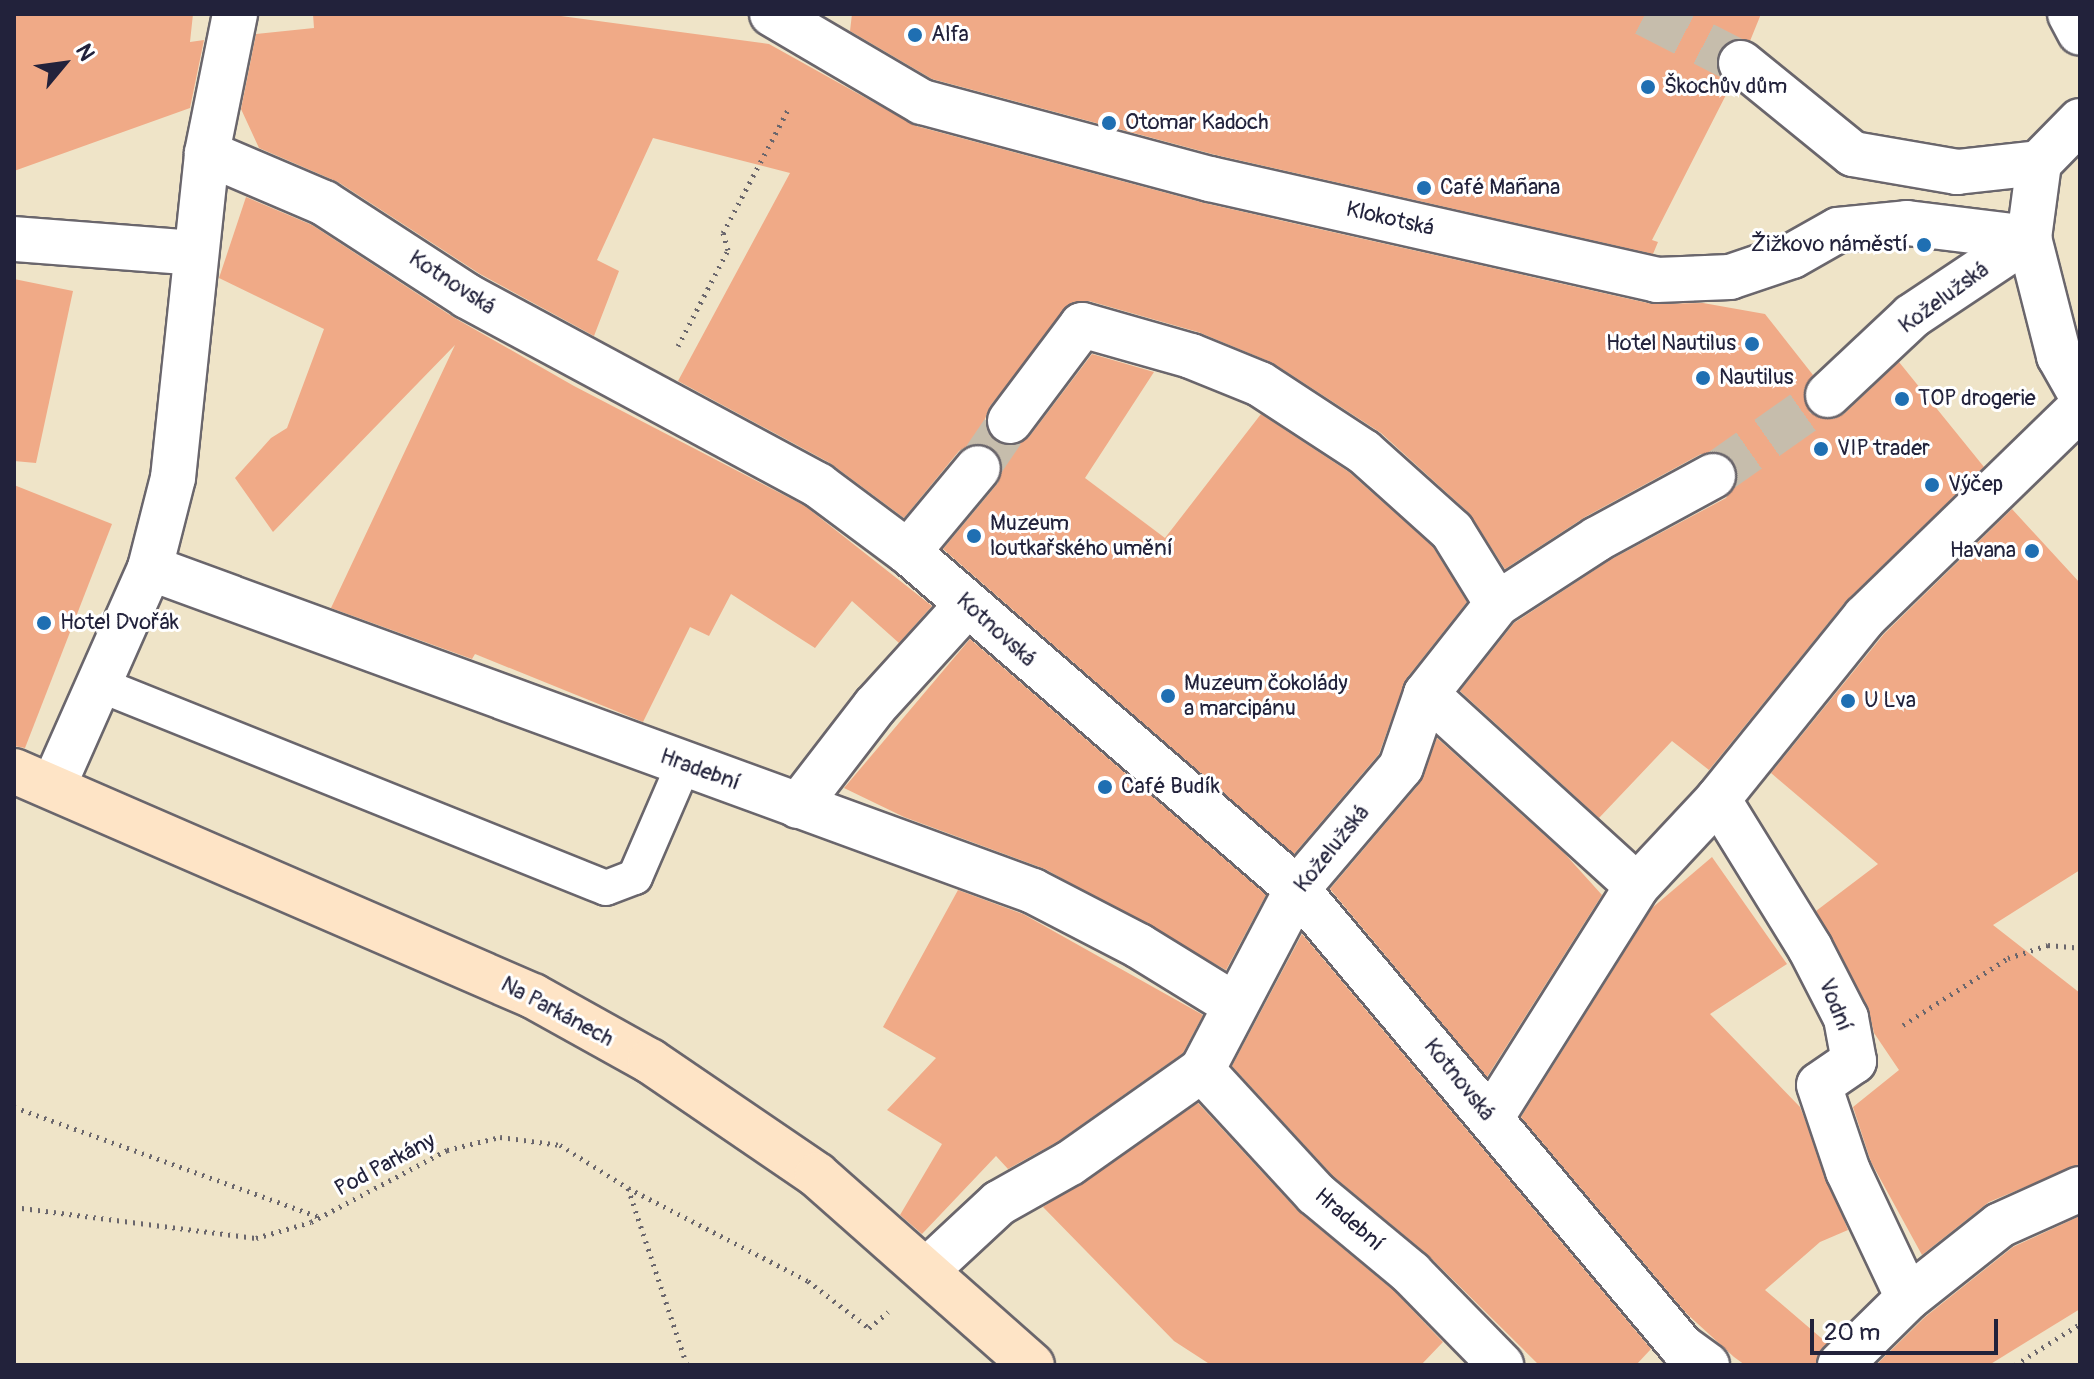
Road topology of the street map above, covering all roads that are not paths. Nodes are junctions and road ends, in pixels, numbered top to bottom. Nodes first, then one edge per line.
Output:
1 (235, 14) edge
2 (772, 14) edge
3 (2070, 14) edge
4 (2080, 33) edge
5 (1741, 63) tunnel mouth
6 (2080, 121) edge
7 (207, 153) junction
8 (2039, 163) junction
9 (2029, 238) junction
10 (14, 239) edge
11 (195, 253) junction
12 (2080, 393) edge
13 (1828, 395) tunnel mouth
14 (2080, 408) edge
15 (1010, 421) tunnel mouth
16 (978, 468) tunnel mouth
17 (1713, 476) tunnel mouth
18 (908, 552) junction
19 (150, 568) junction
20 (1497, 604) junction
21 (967, 605) junction
22 (98, 684) junction
23 (1426, 694) junction
24 (684, 764) junction
25 (34, 779) edge
26 (1718, 799) junction
27 (798, 806) junction
28 (1637, 886) junction
29 (1297, 889) junction
30 (1235, 1005) junction
31 (1202, 1070) junction
32 (1491, 1118) junction
33 (2080, 1189) edge
34 (928, 1269) junction
35 (1908, 1298) junction
36 (1684, 1359) edge
37 (1032, 1365) edge
38 (1501, 1365) edge
39 (1840, 1365) edge

1 - 7 street
2 - 9 street, Klokotská
3 - 4 street
5 - 8 street
6 - 8 street
7 - 11 street
7 - 18 street, Kotnovská
8 - 9 street
9 - 12 street
9 - 13 street, Koželužská
10 - 11 street
11 - 19 street
14 - 26 street
15 - 20 street
16 - 18 street
17 - 20 street, Koželužská
18 - 21 street, Kotnovská
19 - 22 street
19 - 24 street, Hradební
20 - 23 street, Koželužská
21 - 27 street
21 - 29 street, Kotnovská
22 - 24 lane
22 - 25 street
23 - 28 street
23 - 29 street, Koželužská
24 - 27 street, Hradební
25 - 34 main road, Na Parkánech
26 - 28 street
26 - 35 street, Vodní
27 - 30 street, Hradební
28 - 32 street
29 - 30 street, Koželužská
29 - 32 street, Kotnovská
30 - 31 street, Koželužská
31 - 34 street, Koželužská
31 - 38 street, Hradební
32 - 36 street, Kotnovská
33 - 35 street
34 - 37 main road, Na Parkánech
35 - 39 street

